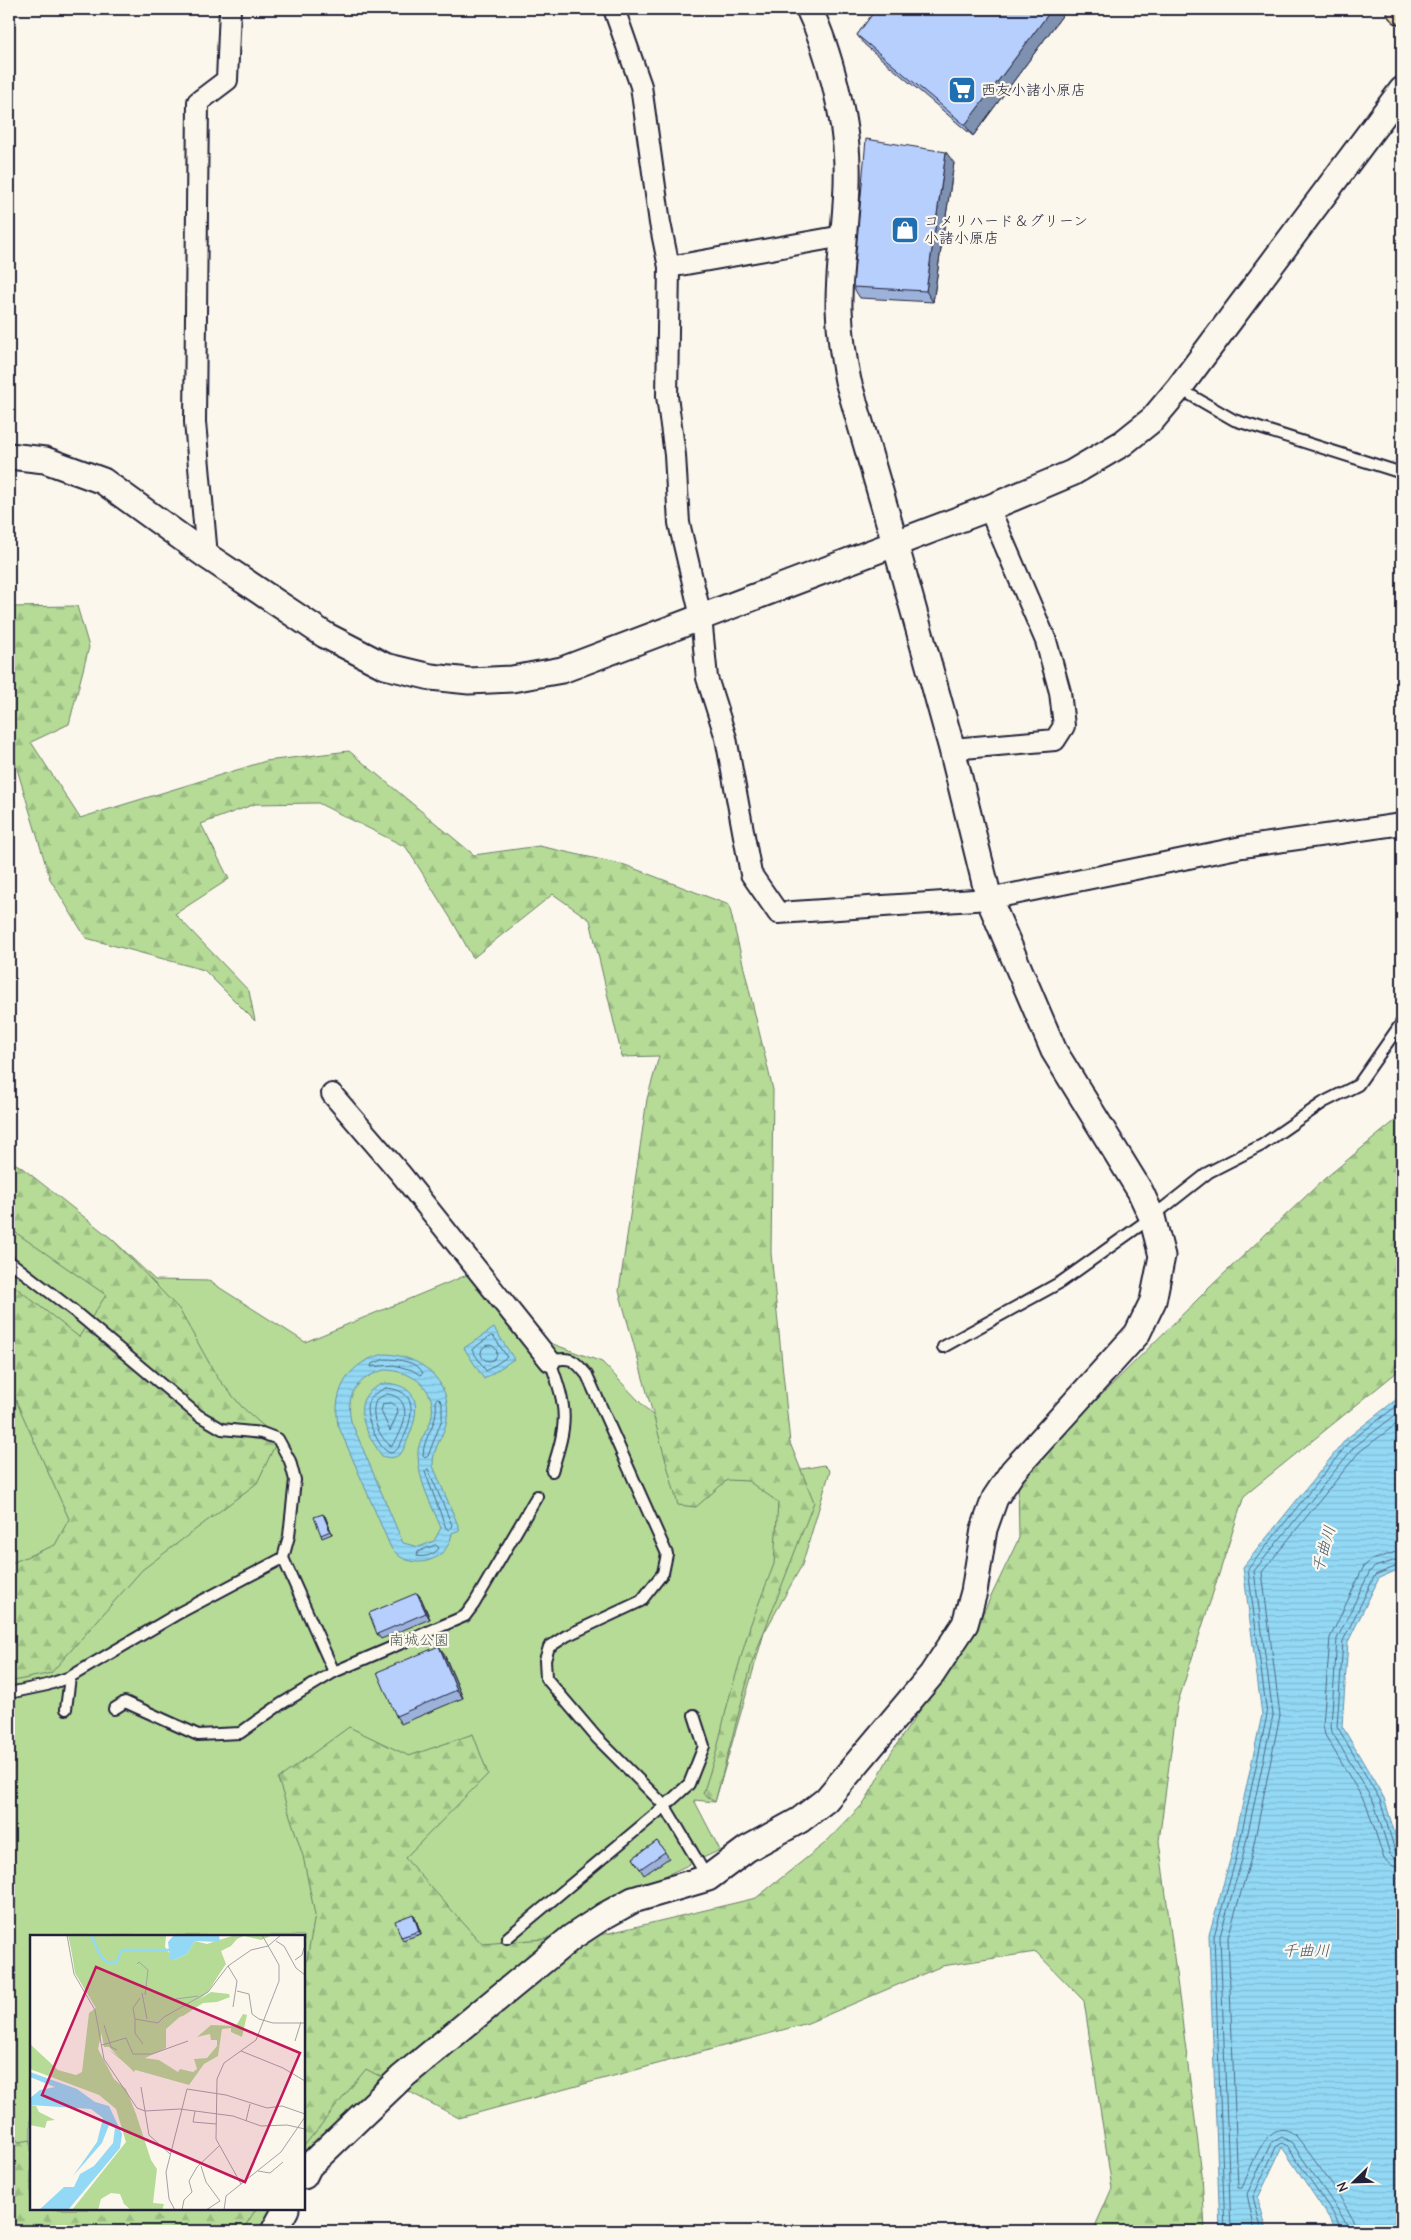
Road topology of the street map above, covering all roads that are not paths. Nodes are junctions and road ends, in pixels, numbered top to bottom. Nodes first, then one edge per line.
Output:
1 (230, 9) edge
2 (614, 9) edge
3 (809, 9) edge
4 (1402, 90) edge
5 (843, 236) junction
6 (669, 267) junction
7 (1179, 388) junction
8 (9, 456) edge
9 (1402, 473) edge
10 (989, 508) junction
11 (895, 542) junction
12 (207, 556) junction
13 (701, 617) junction
14 (952, 749) junction
15 (1402, 824) edge
16 (989, 899) junction
17 (1402, 1022) edge
18 (332, 1094) dead end
19 (1152, 1217) junction
20 (9, 1261) edge
21 (944, 1347) dead end
22 (550, 1362) junction
23 (552, 1471) dead end
24 (536, 1496) dead end
25 (283, 1558) junction
26 (334, 1672) junction
27 (70, 1676) junction
28 (9, 1693) edge
29 (66, 1709) dead end
30 (114, 1710) dead end
31 (694, 1714) dead end
32 (665, 1806) junction
33 (708, 1878) junction
34 (507, 1938) dead end
35 (305, 2174) edge
36 (285, 2210) edge
37 (274, 2231) edge

1 - 12 street
2 - 6 street
3 - 5 street
4 - 7 street
5 - 6 street
5 - 11 street
6 - 13 street
7 - 9 lane
7 - 10 street
8 - 12 street
10 - 11 street
10 - 14 street
11 - 13 street
11 - 14 street
12 - 13 street
13 - 16 street
14 - 16 street
15 - 16 street
16 - 19 street
17 - 19 lane
18 - 22 street
19 - 21 lane
19 - 33 street
20 - 25 lane
22 - 23 lane
22 - 32 lane
24 - 26 lane
25 - 26 lane
25 - 27 lane
26 - 30 lane
27 - 28 lane
27 - 29 lane
31 - 32 lane
32 - 33 lane
32 - 34 lane
33 - 35 street
36 - 37 street

